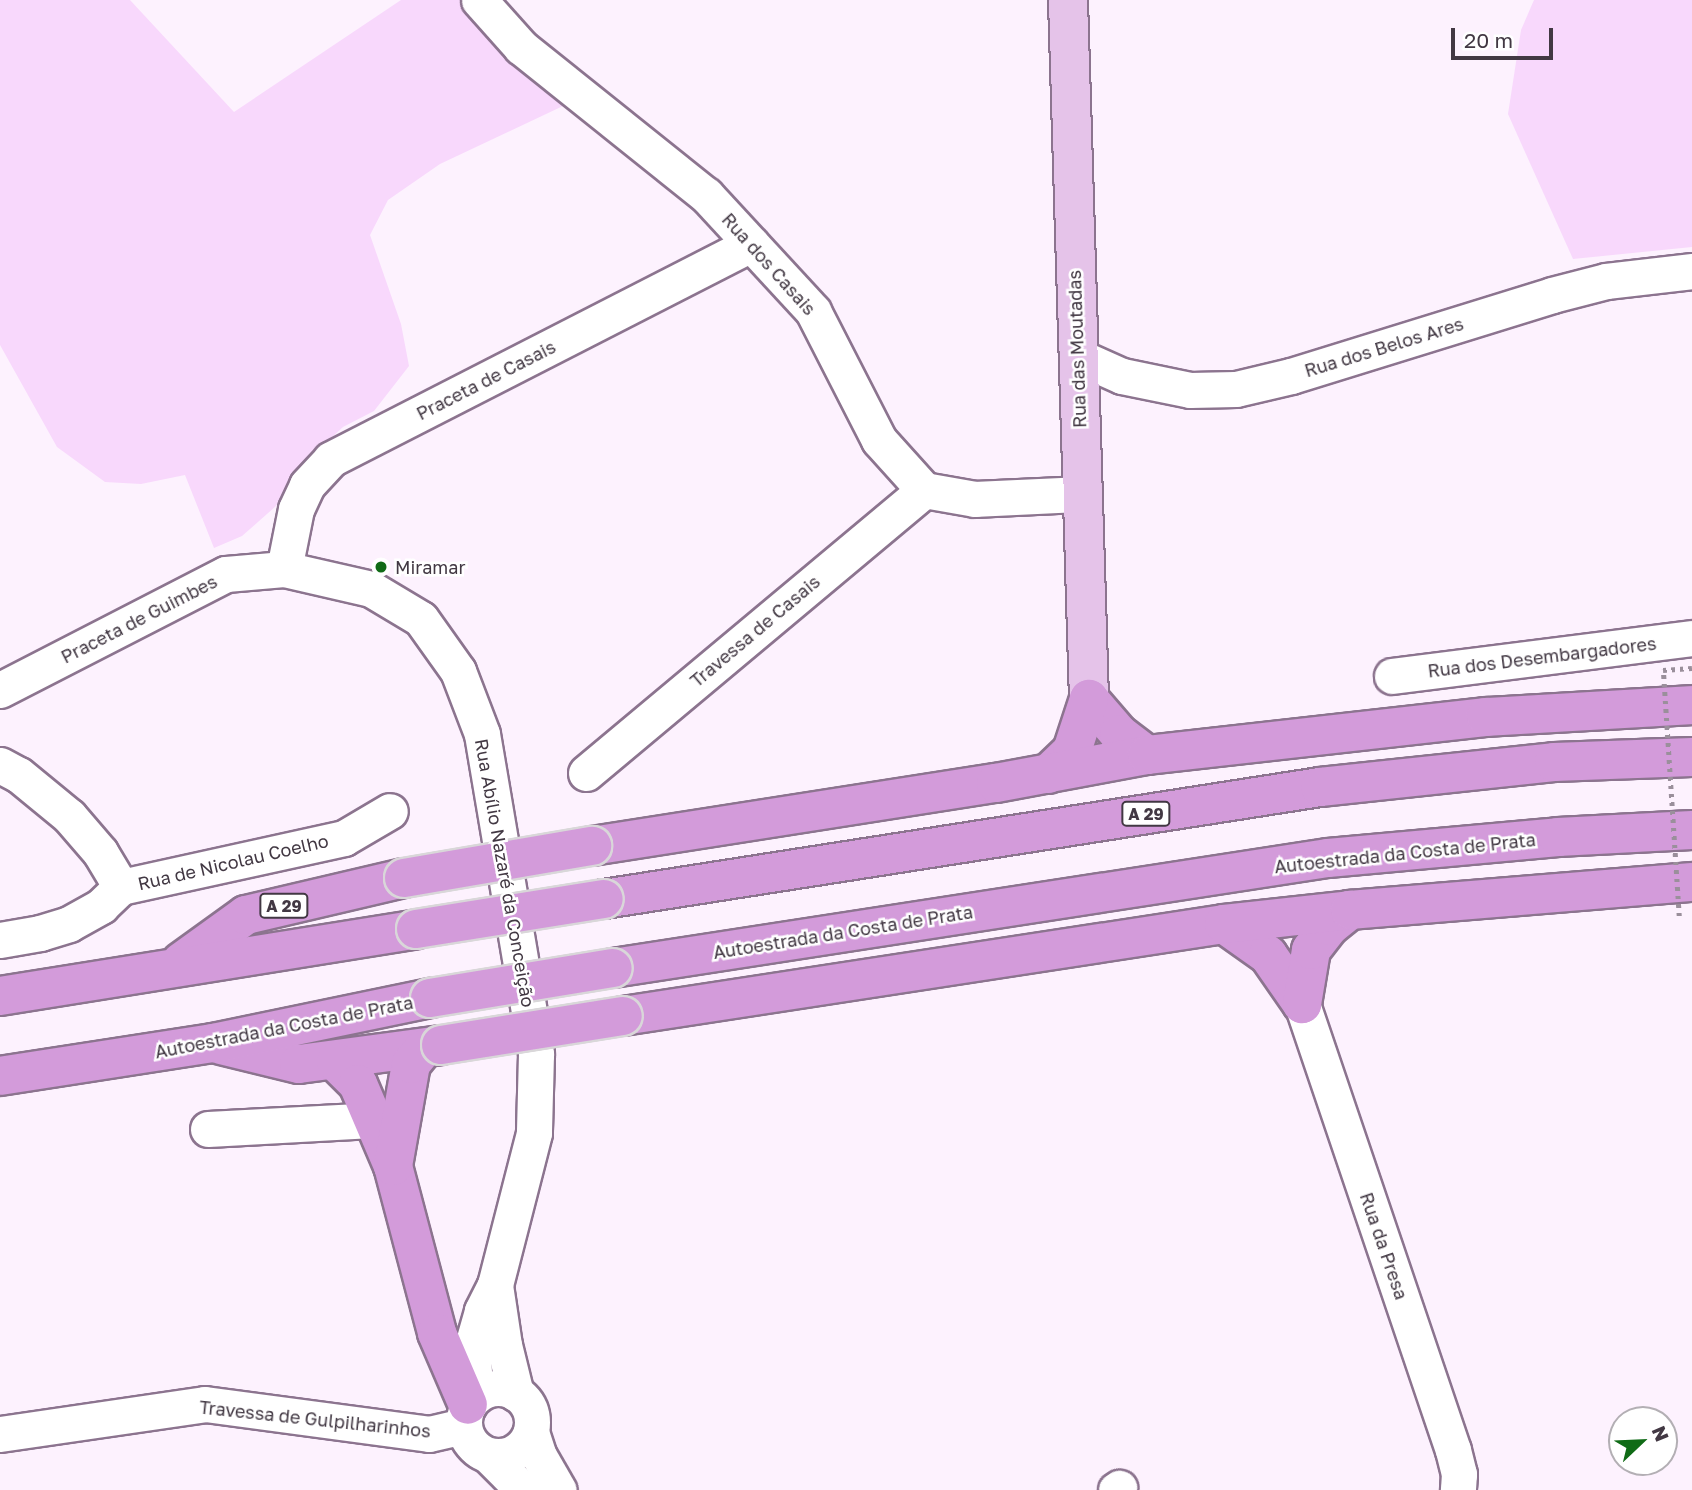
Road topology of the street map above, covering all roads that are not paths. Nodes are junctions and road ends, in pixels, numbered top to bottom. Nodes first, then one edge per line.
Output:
1 (479, 0) edge
2 (1068, 0) edge
3 (751, 244) junction
4 (1692, 271) edge
5 (1077, 356) junction
6 (923, 490) junction
7 (1082, 494) junction
8 (285, 569) junction
9 (1692, 638) edge
10 (1392, 676) dead end
11 (0, 690) edge
12 (1089, 699) junction
13 (1692, 705) edge
14 (1147, 755) junction
15 (1692, 757) edge
16 (0, 765) edge
17 (586, 773) dead end
18 (1048, 774) junction
19 (390, 811) dead end
20 (1692, 830) edge
21 (121, 887) junction
22 (1685, 899) edge
23 (1350, 910) junction
24 (1224, 924) junction
25 (0, 940) edge
26 (177, 965) junction
27 (0, 996) edge
28 (1302, 1004) junction
29 (213, 1043) junction
30 (432, 1047) junction
31 (336, 1062) junction
32 (0, 1076) edge
33 (372, 1120) junction
34 (208, 1129) dead end
35 (393, 1166) junction
36 (495, 1285) junction
37 (516, 1394) junction
38 (469, 1409) junction
39 (531, 1432) junction
40 (0, 1434) edge
41 (489, 1455) junction
42 (523, 1490) edge
43 (559, 1490) edge
44 (1458, 1490) edge

1 - 3 street, Rua dos Casais
2 - 5 main road, Rua das Moutadas
3 - 6 street, Rua dos Casais
3 - 8 street, Praceta de Casais
4 - 5 street, Rua dos Belos Ares
5 - 7 main road, Rua das Moutadas
6 - 7 street
6 - 17 street, Travessa de Casais
7 - 12 main road, Rua das Moutadas
8 - 11 street, Praceta de Guimbes
8 - 36 street, Rua Abílio Nazaré da Conceição
9 - 10 street, Rua dos Desembargadores
12 - 14 highway
12 - 18 highway
13 - 14 highway, A 29
14 - 18 highway, A 29
15 - 26 highway, A 29, bridge
16 - 21 street
18 - 26 highway, A 29, bridge
19 - 21 street, Rua de Nicolau Coelho
20 - 29 highway, Autoestrada da Costa de Prata, bridge
21 - 25 street, Rua de Nicolau Coelho
22 - 23 highway
23 - 24 highway
23 - 28 highway
24 - 28 highway
24 - 30 highway, bridge
26 - 27 highway, A 29
28 - 44 street, Rua da Presa
29 - 31 highway
29 - 32 highway, Autoestrada da Costa de Prata
30 - 31 highway
30 - 35 highway
31 - 33 highway
33 - 34 street
33 - 35 highway
35 - 38 highway
36 - 37 street, Rua Abílio Nazaré da Conceição
36 - 38 street, Rua Abílio Nazaré da Conceição
37 - 38 street
37 - 39 street
38 - 40 street, Travessa de Gulpilharinhos
38 - 41 street
39 - 41 street
39 - 43 street
41 - 42 street

